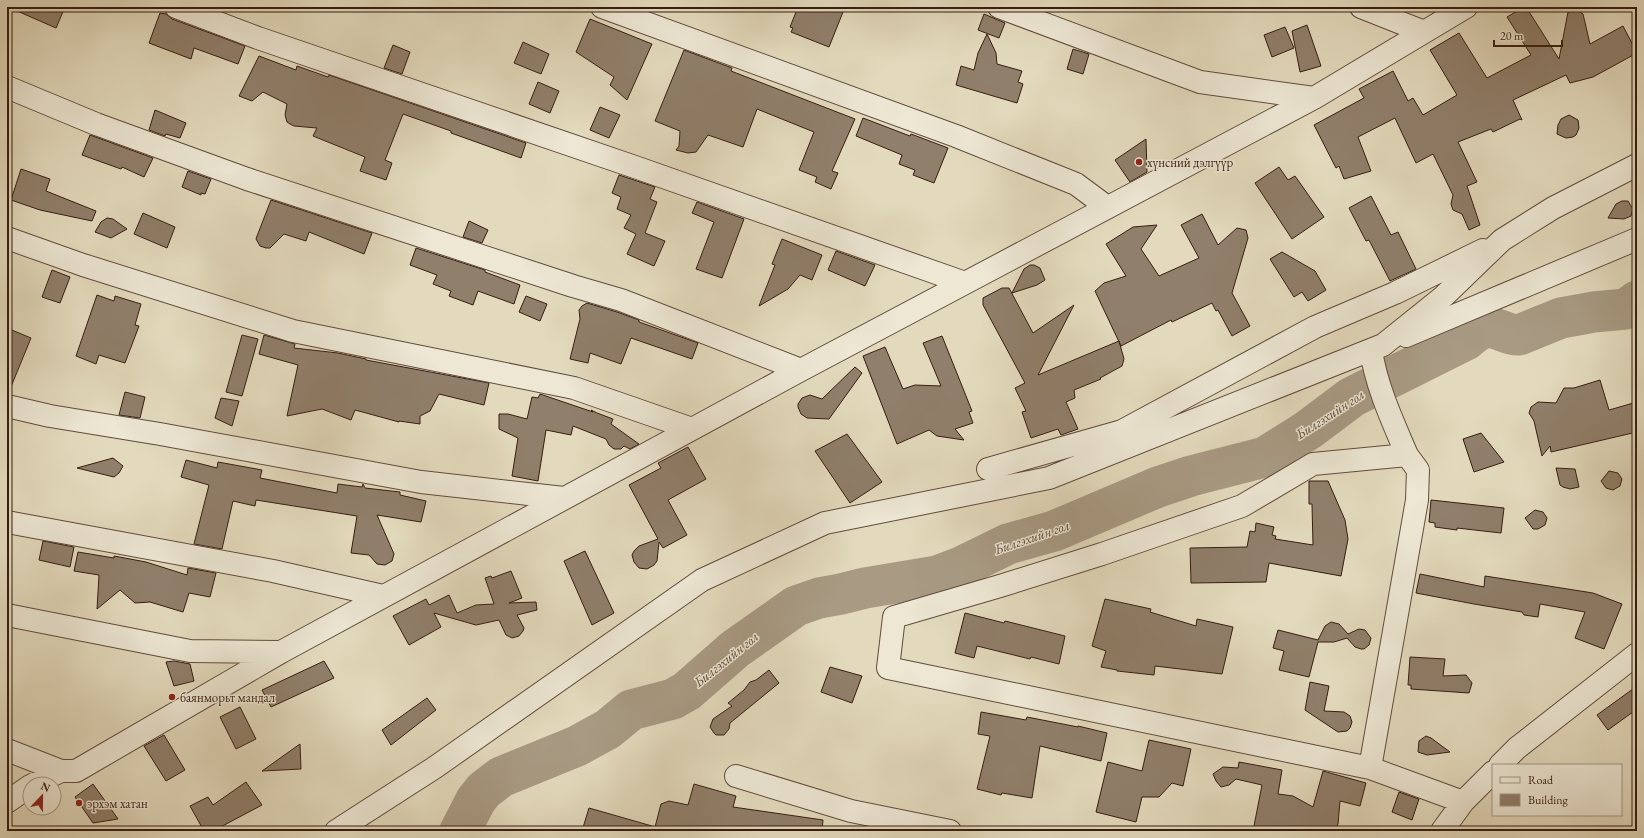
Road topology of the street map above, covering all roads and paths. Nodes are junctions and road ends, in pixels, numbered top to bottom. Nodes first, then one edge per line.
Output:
1 (176, 7) edge
2 (602, 7) edge
3 (999, 7) edge
4 (1361, 7) edge
5 (1466, 7) edge
6 (1424, 32) junction
7 (7, 87) edge
8 (1314, 98) junction
9 (1637, 166) edge
10 (1107, 208) junction
11 (7, 238) edge
12 (1637, 239) edge
13 (1502, 240) junction
14 (965, 283) junction
15 (1376, 353) junction
16 (801, 370) junction
17 (7, 406) edge
18 (692, 429) junction
19 (1408, 455) junction
20 (988, 469) dead end
21 (564, 498) junction
22 (7, 522) edge
23 (383, 596) junction
24 (7, 615) edge
25 (281, 652) junction
26 (1637, 654) edge
27 (7, 750) edge
28 (1501, 764) edge
29 (1370, 768) junction
30 (60, 771) junction
31 (1492, 773) edge
32 (50, 776) edge
33 (736, 776) dead end
34 (22, 792) edge
35 (7, 802) edge
36 (1464, 802) junction
37 (336, 831) edge
38 (950, 831) edge
39 (1442, 831) edge

1 - 14 street
2 - 10 street
3 - 8 street
4 - 6 street
5 - 6 street
6 - 8 street
7 - 16 street
8 - 10 street
9 - 13 street
10 - 14 street
11 - 18 street
12 - 15 street
13 - 15 street
13 - 20 street
14 - 16 street
15 - 19 street
15 - 37 street
16 - 18 street
17 - 21 street
18 - 21 street
19 - 29 street
19 - 29 street
21 - 23 street
22 - 23 street
23 - 25 street
24 - 25 street
25 - 30 street
26 - 28 street
27 - 30 street
29 - 36 street
30 - 32 street
31 - 36 street
33 - 38 street
34 - 35 street
36 - 39 street

